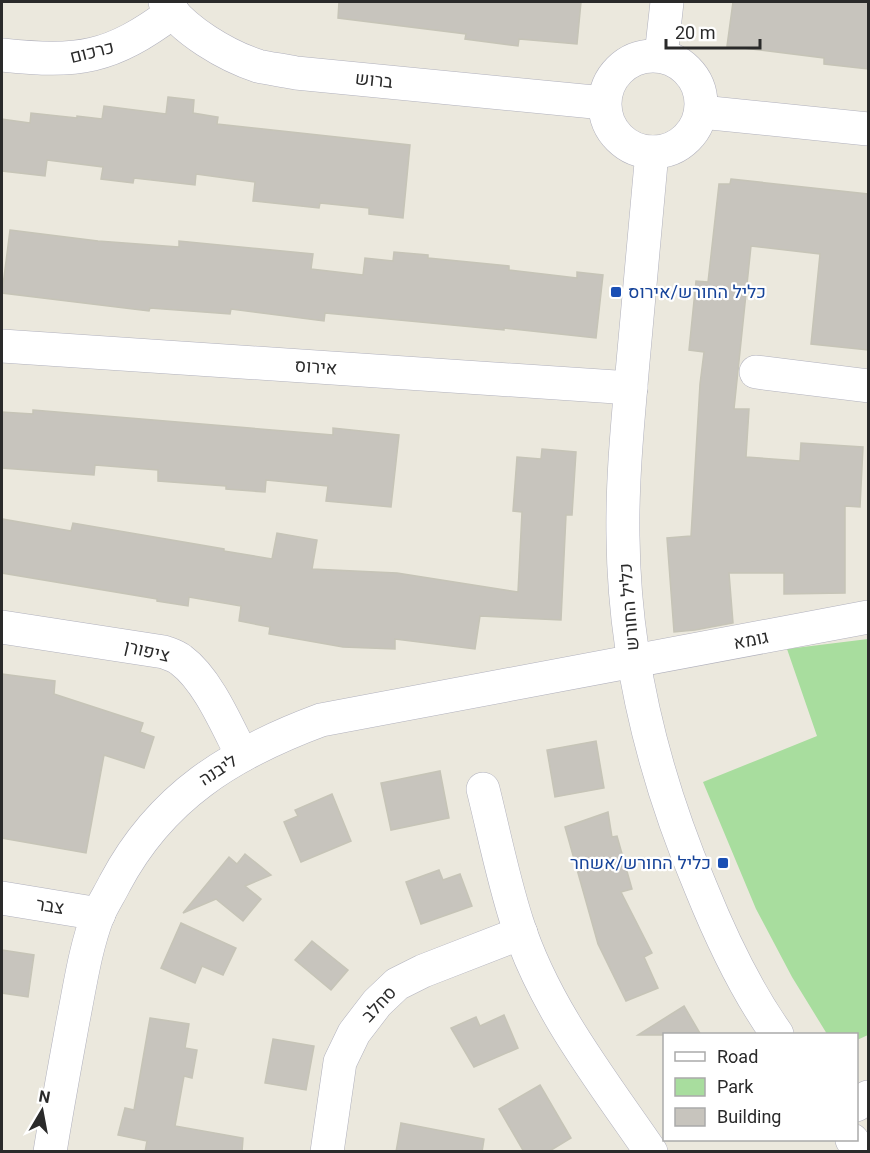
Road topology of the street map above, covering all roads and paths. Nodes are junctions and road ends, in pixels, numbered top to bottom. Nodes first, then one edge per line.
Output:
1 (667, 2) edge
2 (169, 7) edge
3 (2, 55) edge
4 (661, 56) junction
5 (604, 103) junction
6 (700, 112) junction
7 (868, 129) edge
8 (652, 152) junction
9 (2, 346) edge
10 (756, 372) dead end
11 (868, 386) edge
12 (631, 388) junction
13 (868, 617) edge
14 (2, 627) edge
15 (634, 663) junction
16 (242, 755) junction
17 (483, 789) dead end
18 (2, 898) edge
19 (99, 914) junction
20 (521, 933) junction
21 (776, 1033) edge
22 (50, 1152) edge
23 (327, 1152) edge
24 (651, 1152) edge

1 - 4 street
2 - 3 street, כרכום
2 - 5 street, ברוש
4 - 5 street
4 - 6 street
5 - 8 street
6 - 7 street
6 - 8 street
8 - 12 street, כליל החורש
9 - 12 street, אירוס
10 - 11 street
12 - 15 street, כליל החורש
13 - 15 street, גומא
14 - 16 street, ציפורן
15 - 16 street, ליבנה
15 - 21 street, כליל החורש
16 - 19 street, ליבנה
17 - 20 street
18 - 19 street, צבר
19 - 22 street, ליבנה
20 - 23 street, סחלב
20 - 24 street

